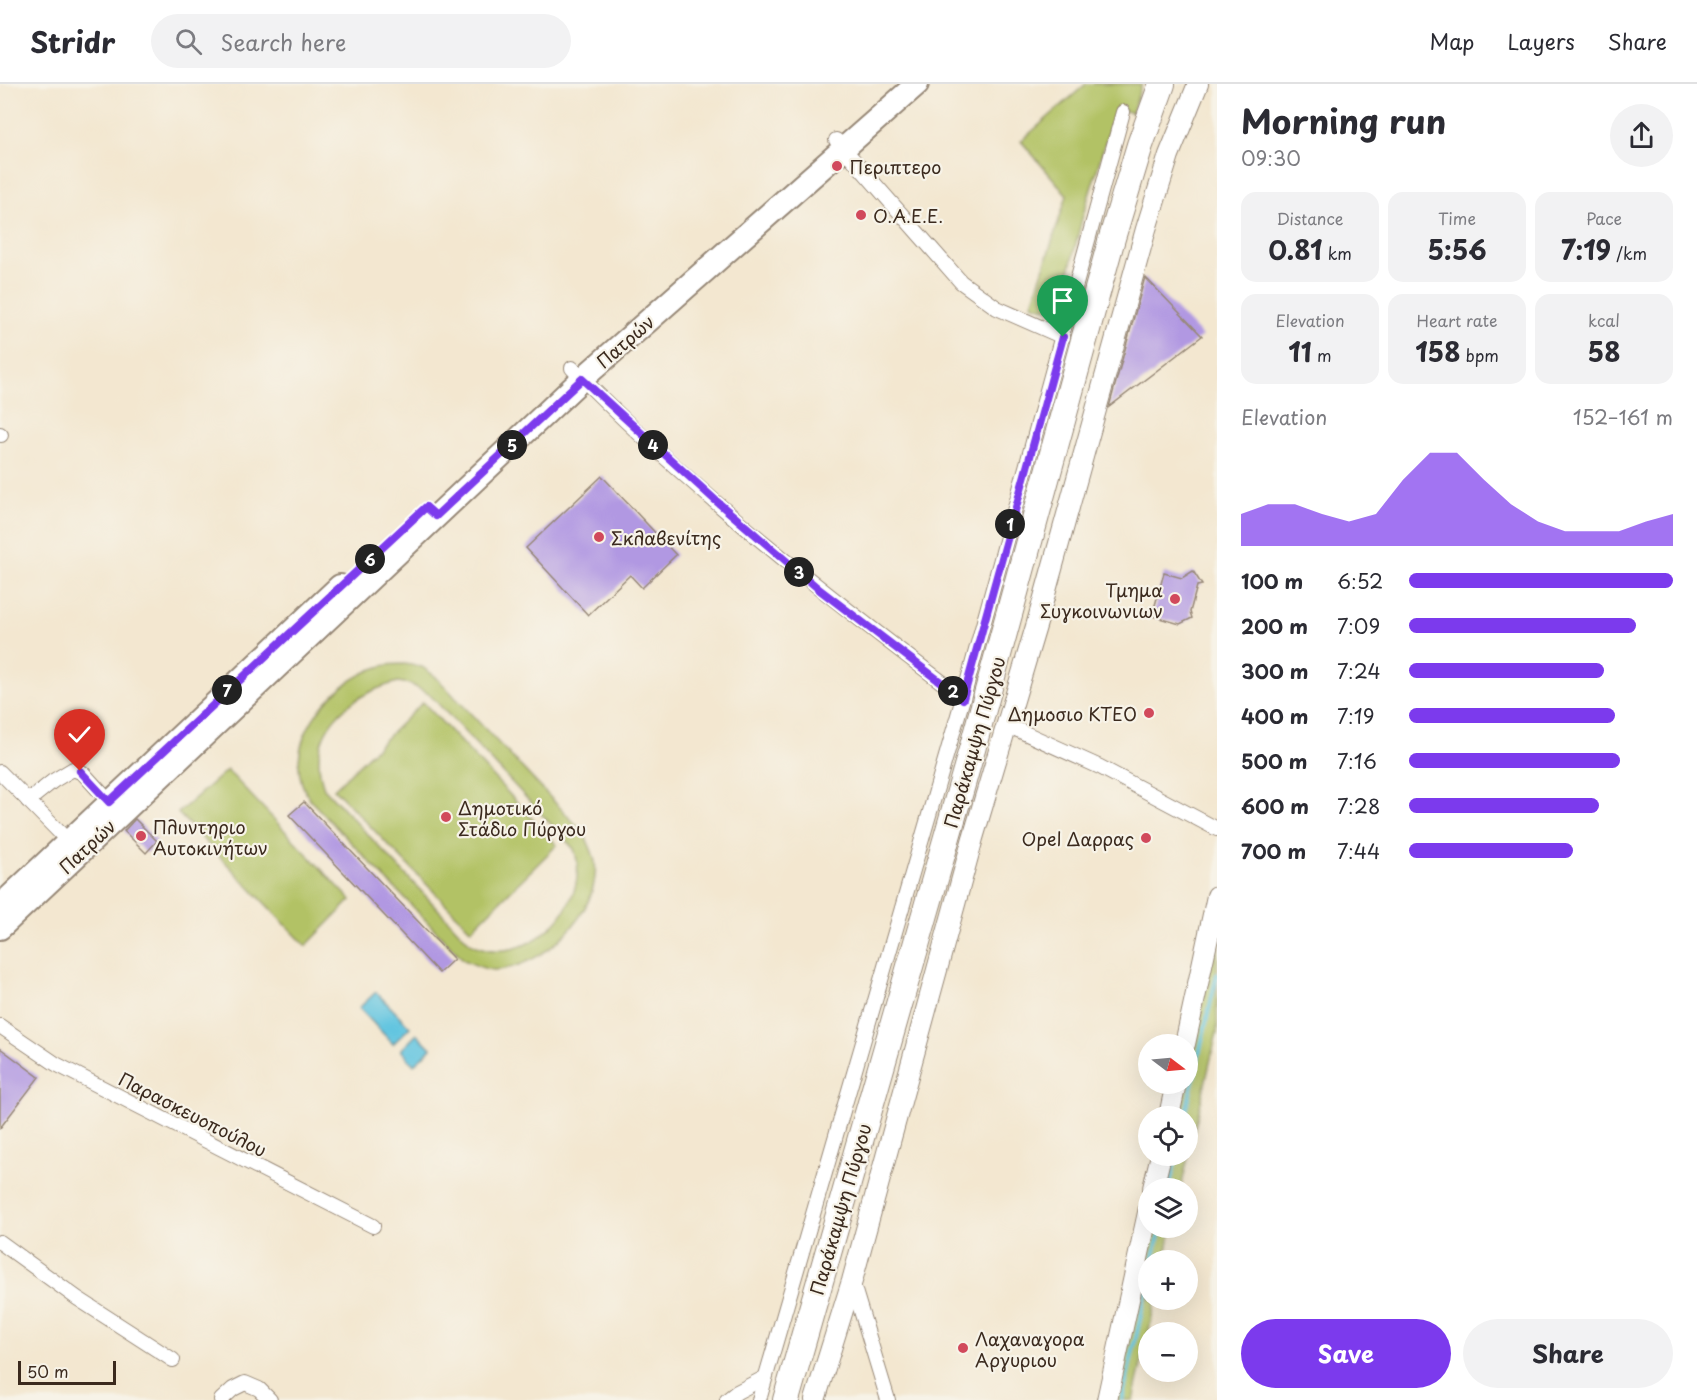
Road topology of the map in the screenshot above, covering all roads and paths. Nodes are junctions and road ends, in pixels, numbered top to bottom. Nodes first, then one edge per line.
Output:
1 (900, 84) edge
2 (917, 84) edge
3 (1162, 84) edge
4 (1198, 84) edge
5 (1123, 112) dead end
6 (840, 144) junction
7 (1063, 337) junction
8 (577, 373) junction
9 (963, 699) junction
10 (1006, 725) junction
11 (0, 772) edge
12 (28, 801) junction
13 (115, 808) junction
14 (1217, 829) edge
15 (74, 847) junction
16 (1217, 896) edge
17 (0, 906) edge
18 (0, 928) edge
19 (0, 1026) edge
20 (1187, 1034) edge
21 (373, 1226) dead end
22 (1142, 1238) edge
23 (0, 1242) edge
24 (852, 1281) junction
25 (173, 1360) dead end
26 (765, 1378) junction
27 (221, 1400) edge
28 (270, 1400) edge
29 (728, 1400) edge
30 (759, 1400) edge
31 (786, 1400) edge
32 (815, 1400) edge
33 (888, 1400) edge
34 (1107, 1400) edge

1 - 6 main road, Πατρών
2 - 6 main road, Πατρών
3 - 31 highway, Παράκαμψη Πύργου
4 - 10 street
5 - 7 street
6 - 7 street
6 - 8 main road, Πατρών
7 - 9 street
8 - 9 street
8 - 13 main road, Πατρών
9 - 26 street
10 - 14 street
10 - 24 street
11 - 12 street
12 - 13 street
12 - 15 street
13 - 15 main road, Πατρών
15 - 17 main road, Πατρών
15 - 18 main road, Πατρών
16 - 20 street
19 - 21 street, Παρασκευοπούλου
22 - 34 street
23 - 25 street
24 - 32 street
24 - 33 street
26 - 29 street
26 - 30 street
27 - 28 street

